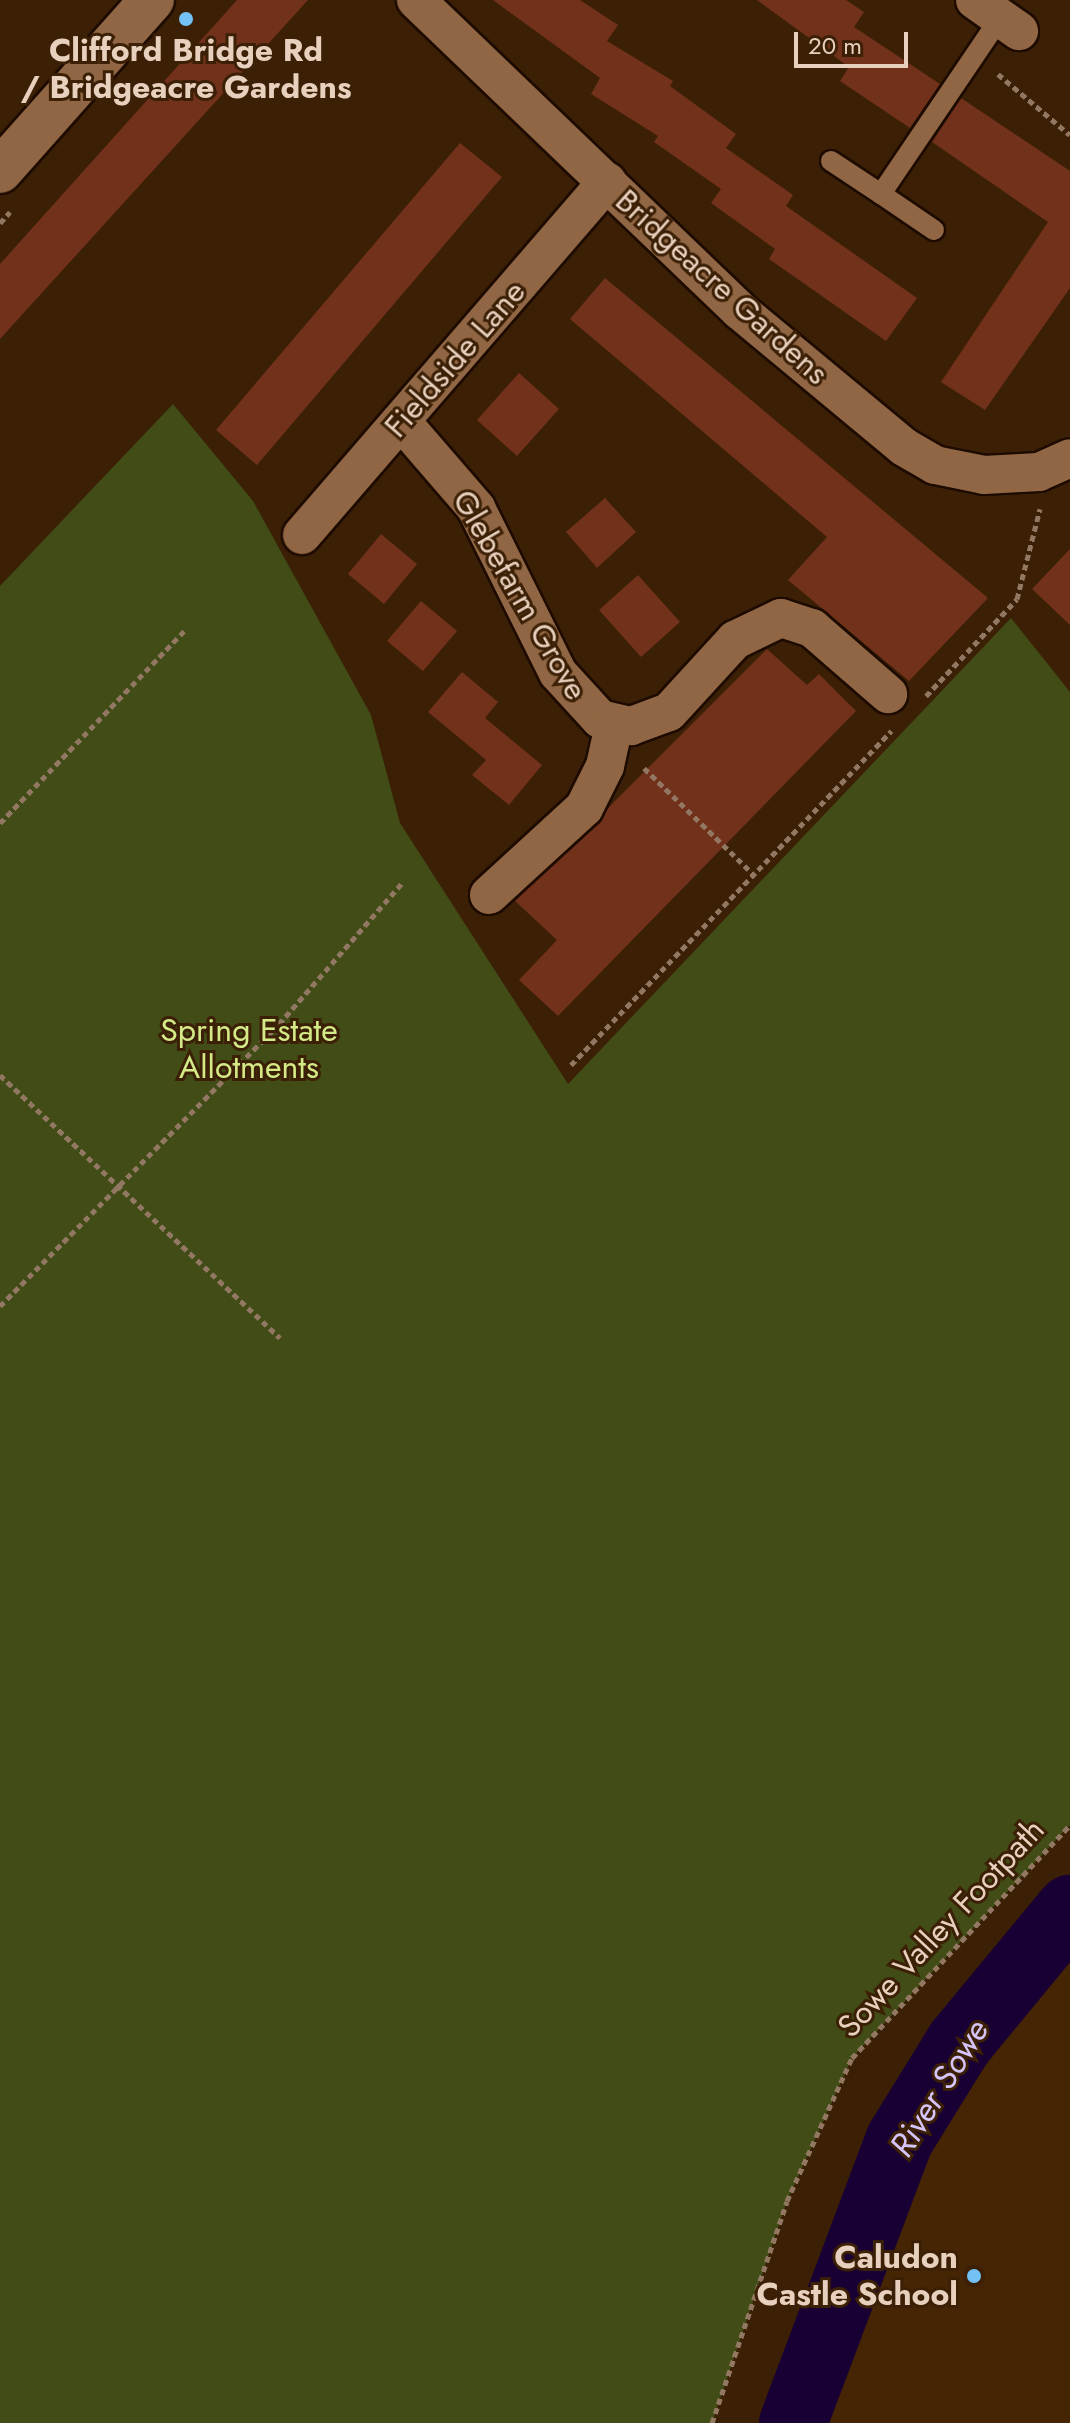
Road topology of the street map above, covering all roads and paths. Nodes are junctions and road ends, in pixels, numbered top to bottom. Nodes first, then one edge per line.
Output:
1 (152, 0) edge
2 (416, 0) edge
3 (998, 16) edge
4 (1070, 135) edge
5 (831, 161) dead end
6 (0, 171) edge
7 (607, 182) junction
8 (881, 194) junction
9 (934, 230) dead end
10 (401, 421) junction
11 (1059, 463) edge
12 (302, 535) dead end
13 (187, 628) dead end
14 (903, 706) junction
15 (612, 734) junction
16 (0, 823) edge
17 (755, 876) junction
18 (402, 883) dead end
19 (489, 895) dead end
20 (571, 1065) dead end
21 (0, 1075) edge
22 (118, 1186) junction
23 (0, 1306) edge
24 (280, 1338) dead end
25 (1070, 1825) edge
26 (712, 2423) edge

1 - 6 main road
2 - 7 street, Bridgeacre Gardens
3 - 4 path
3 - 8 lane
5 - 8 lane
7 - 10 street, Fieldside Lane
7 - 11 street, Bridgeacre Gardens
8 - 9 lane
10 - 12 street, Fieldside Lane
10 - 15 street, Glebefarm Grove
11 - 14 path
13 - 16 path
14 - 15 street, Glebefarm Grove
14 - 17 path
15 - 17 path
15 - 19 street
17 - 20 path
18 - 22 path
21 - 22 path
22 - 23 path
22 - 24 path
25 - 26 path, Sowe Valley Footpath

